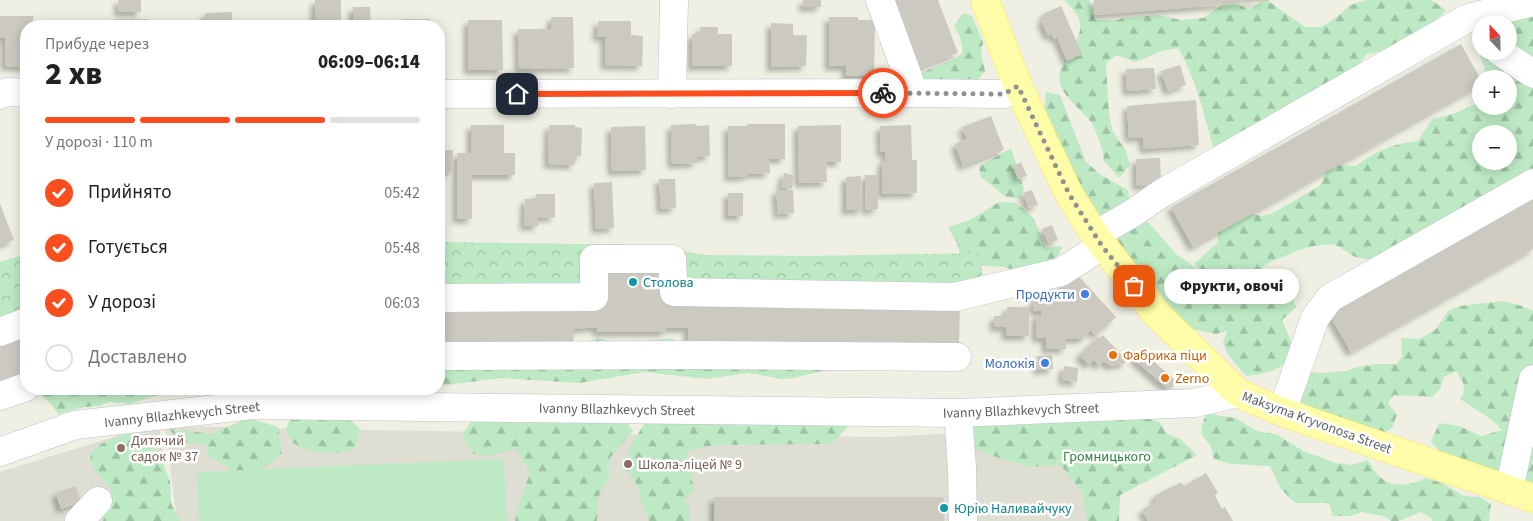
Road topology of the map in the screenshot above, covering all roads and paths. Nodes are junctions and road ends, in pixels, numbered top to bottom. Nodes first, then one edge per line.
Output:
1 (674, 0) edge
2 (880, 0) edge
3 (984, 0) edge
4 (1533, 2) edge
5 (1471, 17) edge
6 (1512, 60) edge
7 (1533, 74) edge
8 (1018, 86) junction
9 (20, 92) edge
10 (914, 93) junction
11 (445, 94) edge
12 (672, 94) junction
13 (0, 95) edge
14 (1533, 183) edge
15 (1098, 241) junction
16 (445, 298) edge
17 (20, 324) edge
18 (0, 332) edge
19 (445, 356) edge
20 (957, 357) dead end
21 (1533, 379) edge
22 (20, 389) edge
23 (1238, 393) junction
24 (0, 396) edge
25 (319, 397) edge
26 (1282, 412) junction
27 (958, 413) junction
28 (0, 452) edge
29 (1521, 494) edge
30 (98, 501) dead end
31 (79, 521) edge
32 (963, 521) edge

1 - 12 street
2 - 10 street
3 - 8 main road, Maksyma Kryvonosa Street
4 - 5 street
5 - 15 street
6 - 7 street
8 - 10 street
8 - 15 main road, Maksyma Kryvonosa Street
9 - 13 street
10 - 12 street
11 - 12 street
14 - 26 street
15 - 16 street
15 - 23 main road, Maksyma Kryvonosa Street
17 - 18 street
19 - 20 street
21 - 29 street
22 - 24 street
23 - 26 main road, Maksyma Kryvonosa Street
23 - 27 street, Ivanny Bllazhkevych Street
25 - 27 street, Ivanny Bllazhkevych Street
25 - 28 street, Ivanny Bllazhkevych Street
26 - 29 main road, Maksyma Kryvonosa Street
27 - 32 street
30 - 31 street

